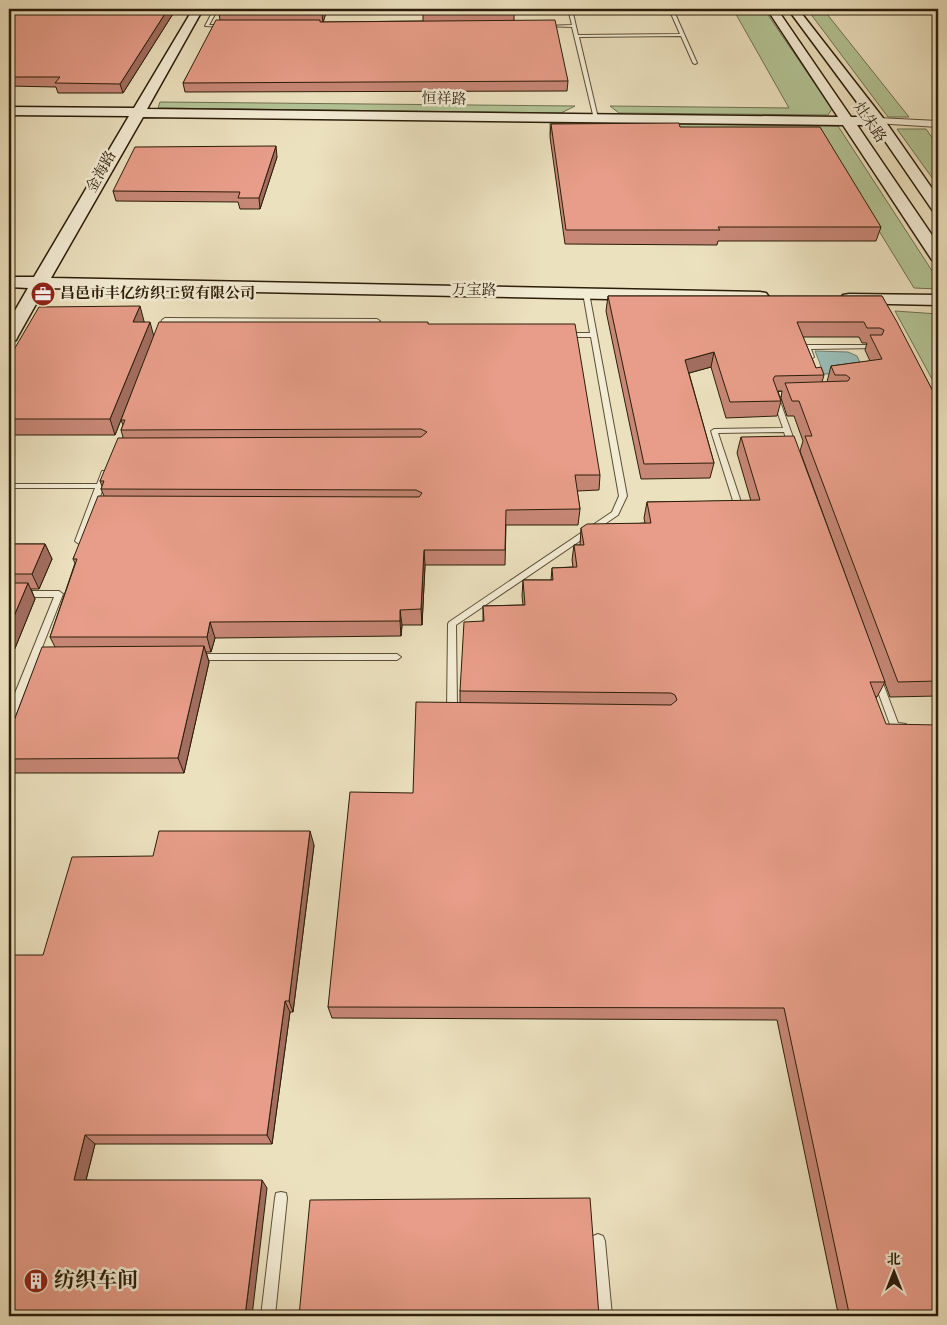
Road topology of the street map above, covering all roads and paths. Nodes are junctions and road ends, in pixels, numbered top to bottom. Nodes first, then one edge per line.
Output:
1 (198, 9) edge
2 (216, 9) edge
3 (570, 9) edge
4 (671, 9) edge
5 (772, 9) edge
6 (793, 9) edge
7 (227, 26) edge
8 (544, 26) edge
9 (574, 26) junction
10 (576, 36) junction
11 (682, 36) junction
12 (695, 63) dead end
13 (9, 111) edge
14 (136, 112) junction
15 (596, 118) junction
16 (847, 120) junction
17 (878, 121) junction
18 (938, 124) edge
19 (938, 208) edge
20 (938, 256) edge
21 (9, 282) edge
22 (40, 282) junction
23 (586, 293) junction
24 (772, 297) edge
25 (831, 298) edge
26 (938, 300) edge
27 (377, 321) edge
28 (11, 330) edge
29 (555, 335) edge
30 (594, 335) junction
31 (158, 338) edge
32 (875, 347) edge
33 (813, 362) edge
34 (800, 394) edge
35 (787, 430) junction
36 (797, 458) edge
37 (108, 468) edge
38 (9, 486) edge
39 (100, 486) junction
40 (738, 505) edge
41 (92, 508) junction
42 (102, 508) edge
43 (80, 540) edge
44 (9, 594) edge
45 (34, 657) junction
46 (44, 657) edge
47 (191, 657) edge
48 (397, 657) dead end
49 (874, 671) edge
50 (462, 712) edge
51 (9, 719) edge
52 (912, 727) edge
53 (281, 1198) dead end
54 (598, 1241) dead end
55 (268, 1316) edge
56 (605, 1316) edge

1 - 14 street, 金海路
2 - 7 lane
3 - 9 lane
4 - 11 lane
5 - 16 street, 灶朱路
6 - 17 street, 灶朱路
8 - 9 lane
9 - 10 lane
10 - 11 lane
10 - 15 lane
11 - 12 lane
13 - 14 street, 恒祥路
14 - 15 street, 恒祥路
14 - 22 street, 金海路
15 - 16 street, 恒祥路
16 - 17 street, 恒祥路
16 - 20 street, 灶朱路
17 - 18 street
17 - 19 street, 灶朱路
21 - 22 street, 万宝路
22 - 23 street, 万宝路
22 - 28 street, 金海路
23 - 24 street, 万宝路
23 - 30 lane
25 - 26 street
27 - 31 lane
29 - 30 lane
30 - 50 lane
32 - 33 lane
34 - 35 lane
35 - 36 lane
35 - 40 lane
37 - 39 lane
38 - 39 lane
39 - 41 lane
41 - 42 lane
41 - 43 lane
44 - 45 lane
45 - 46 lane
45 - 51 lane
47 - 48 lane
49 - 52 lane
53 - 55 lane
54 - 56 lane

